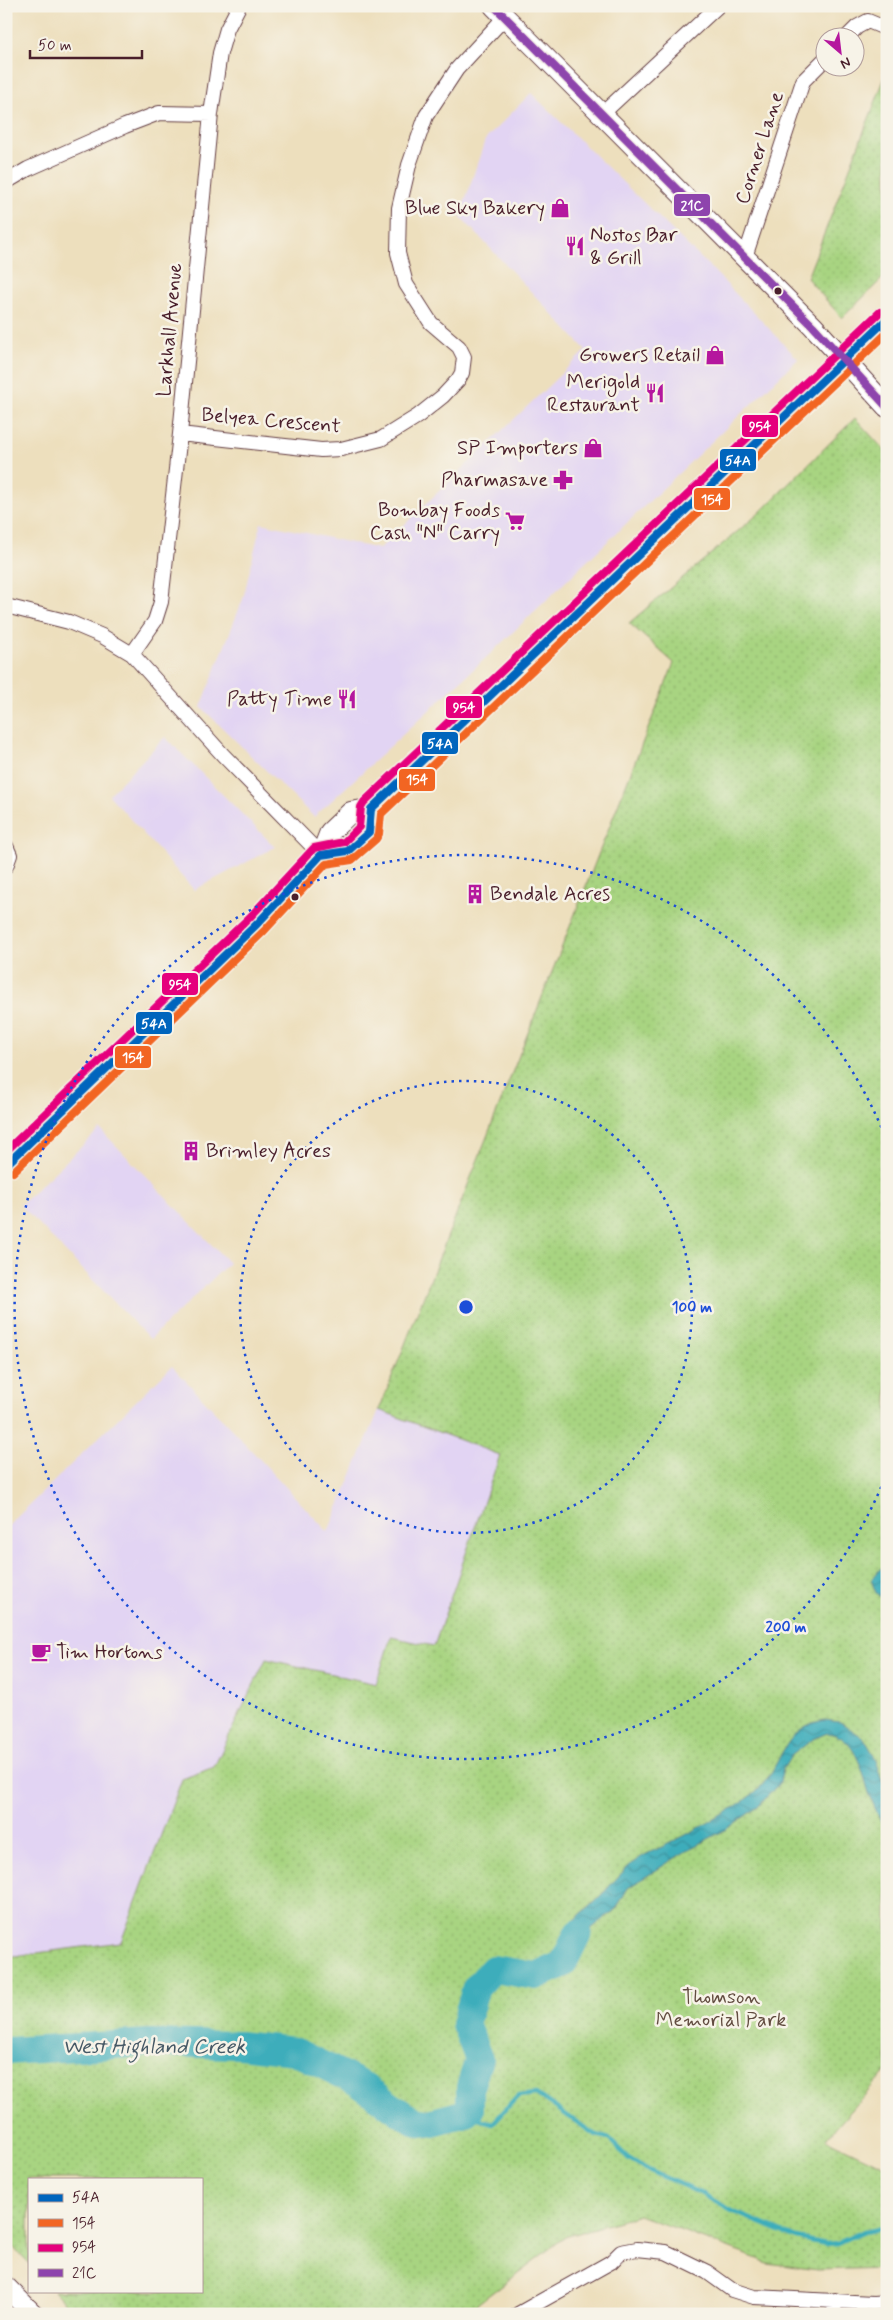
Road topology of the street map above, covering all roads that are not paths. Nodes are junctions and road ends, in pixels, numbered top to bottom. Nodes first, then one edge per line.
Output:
1 (239, 6) edge
2 (718, 6) edge
3 (500, 12) edge
4 (856, 28) edge
5 (887, 29) edge
6 (816, 68) edge
7 (211, 114) junction
8 (602, 114) junction
9 (6, 182) edge
10 (745, 257) junction
11 (887, 319) edge
12 (844, 360) junction
13 (887, 407) edge
14 (180, 434) junction
15 (6, 606) edge
16 (132, 654) junction
17 (371, 809) junction
18 (6, 846) edge
19 (321, 855) junction
20 (6, 866) edge
21 (6, 1165) edge
22 (6, 2287) edge
23 (887, 2302) edge
24 (835, 2307) edge
25 (33, 2314) edge
26 (518, 2314) edge

1 - 7 street, Larkhall Avenue
2 - 8 street
3 - 8 main road
3 - 14 street, Belyea Crescent
4 - 5 street
6 - 10 street, Corner Lane
7 - 9 street
7 - 14 street, Larkhall Avenue
8 - 10 main road
10 - 12 main road
11 - 12 main road
12 - 13 main road
12 - 17 main road
14 - 16 street, Larkhall Avenue
15 - 16 street
16 - 19 street
17 - 19 main road
17 - 19 main road
18 - 20 street
19 - 21 main road
22 - 25 main road
23 - 24 street
24 - 26 street

